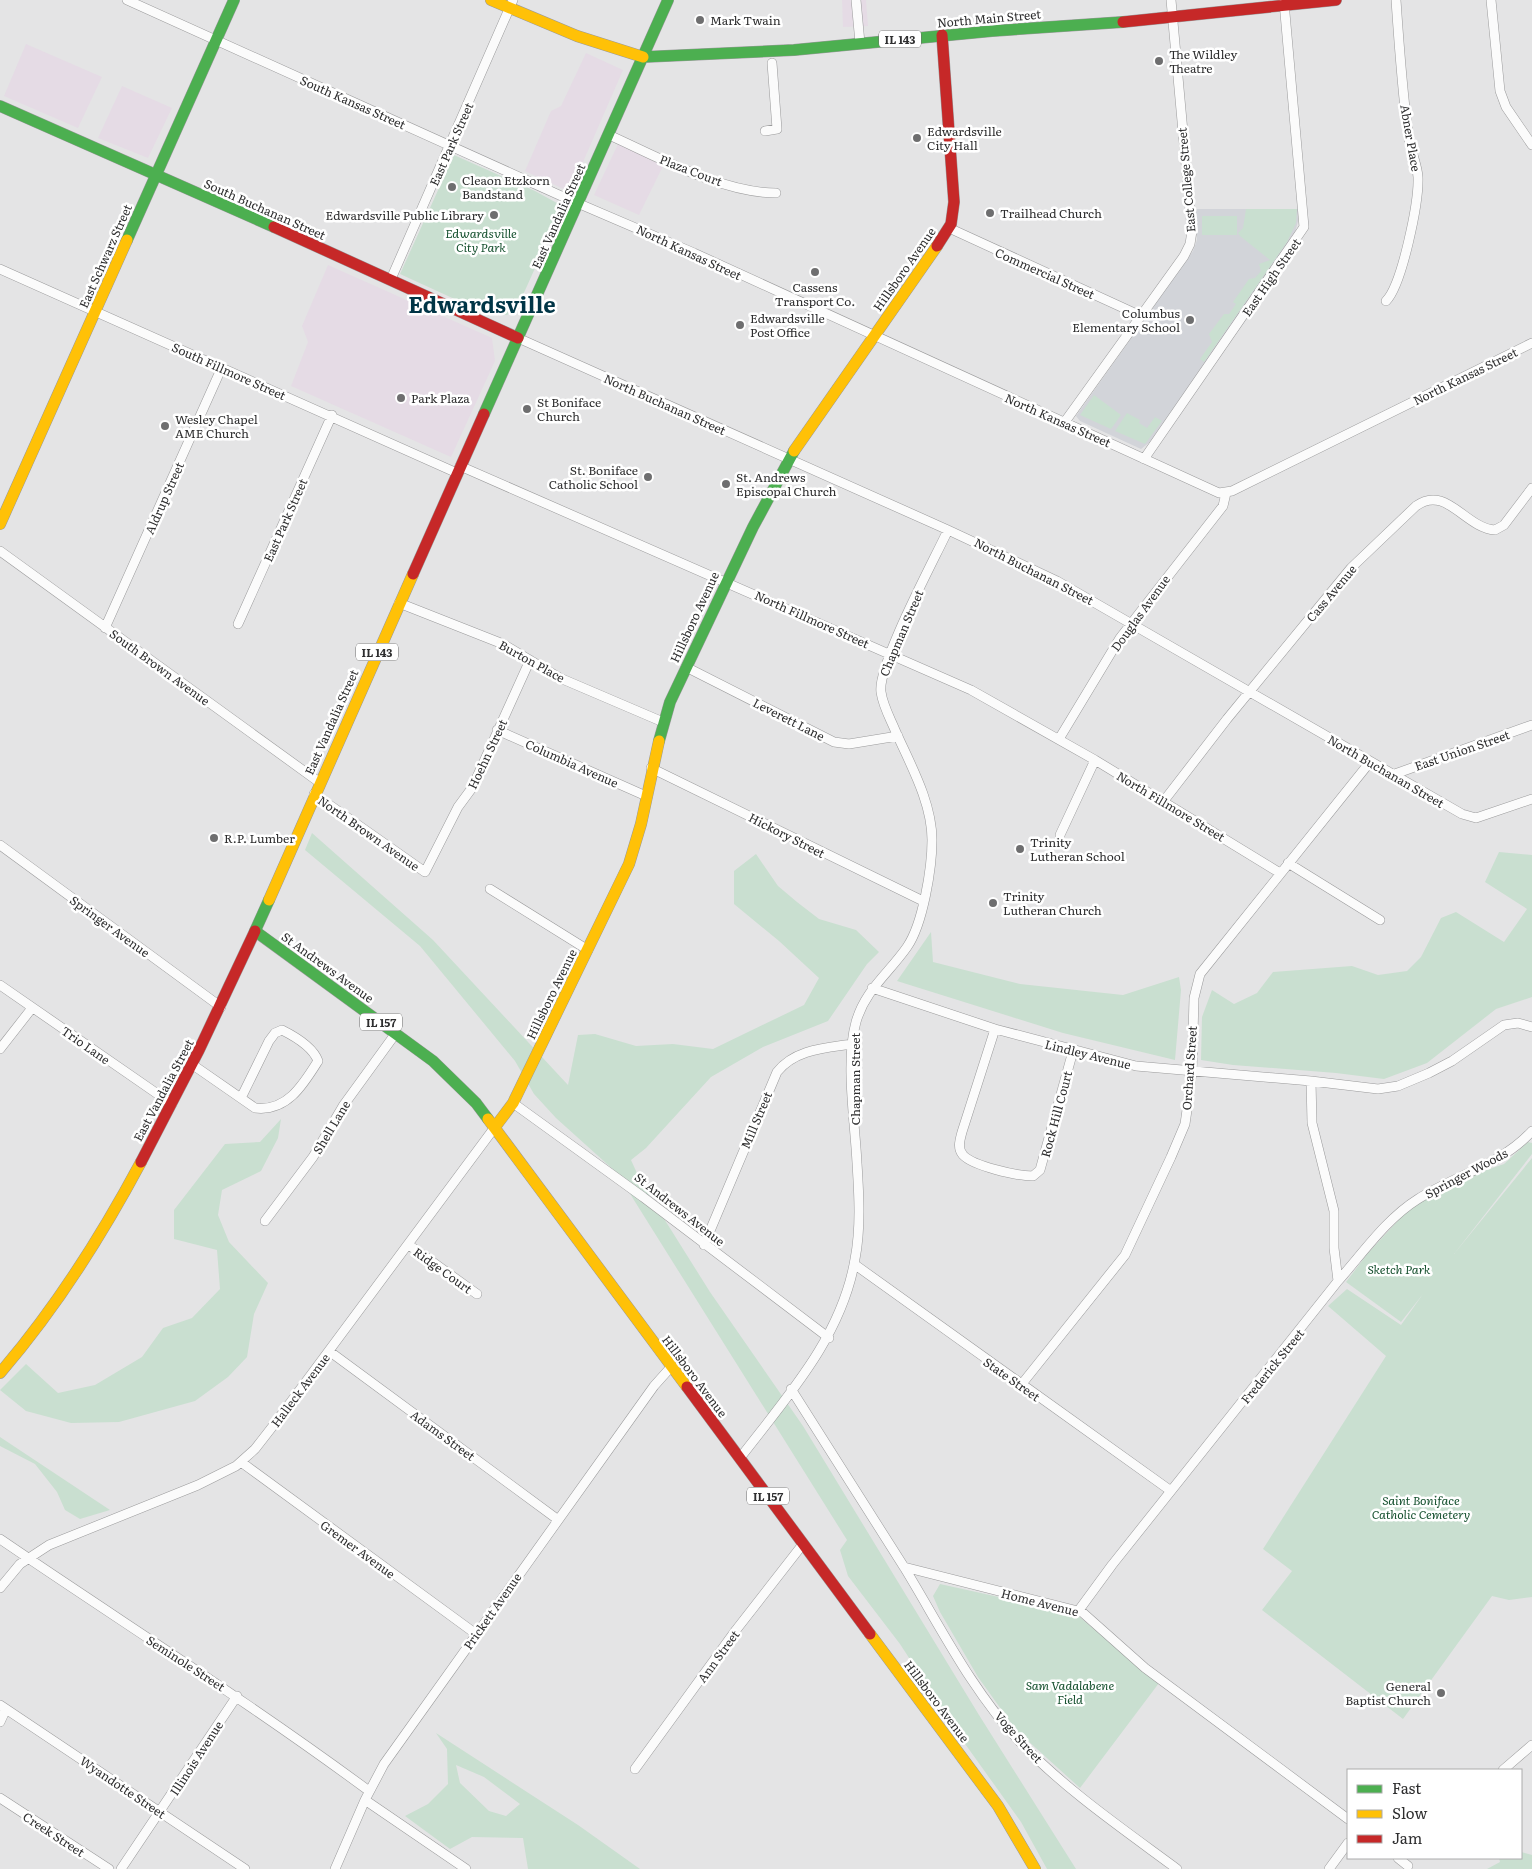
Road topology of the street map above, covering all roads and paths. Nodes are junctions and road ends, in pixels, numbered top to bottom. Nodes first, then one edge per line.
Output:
1 (127, 0) edge
2 (234, 0) edge
3 (491, 0) edge
4 (668, 0) edge
5 (856, 0) edge
6 (1171, 0) edge
7 (1336, 0) edge
8 (1396, 0) edge
9 (1491, 0) edge
10 (1284, 3) edge
11 (512, 4) edge
12 (1173, 17) junction
13 (942, 35) junction
14 (216, 40) junction
15 (860, 43) junction
16 (643, 57) junction
17 (772, 63) dead end
18 (0, 106) edge
19 (765, 130) dead end
20 (609, 135) junction
21 (450, 145) junction
22 (1532, 145) edge
23 (154, 175) junction
24 (776, 192) dead end
25 (580, 202) junction
26 (949, 228) junction
27 (0, 269) edge
28 (391, 279) junction
29 (1386, 301) dead end
30 (95, 312) junction
31 (1141, 316) junction
32 (873, 336) junction
33 (518, 338) junction
34 (1532, 343) edge
35 (222, 368) junction
36 (332, 415) junction
37 (1064, 423) junction
38 (1144, 458) junction
39 (788, 459) junction
40 (459, 469) junction
41 (1532, 488) edge
42 (1226, 493) junction
43 (0, 524) edge
44 (948, 530) junction
45 (0, 551) edge
46 (727, 582) junction
47 (399, 603) junction
48 (1131, 622) junction
49 (238, 624) dead end
50 (105, 628) junction
51 (890, 654) junction
52 (530, 660) junction
53 (686, 667) junction
54 (1249, 692) junction
55 (663, 722) junction
56 (1532, 725) edge
57 (497, 730) junction
58 (898, 736) junction
59 (1059, 739) junction
60 (1095, 760) junction
61 (1370, 762) junction
62 (651, 768) junction
63 (1392, 775) junction
64 (320, 782) junction
65 (314, 794) junction
66 (646, 796) junction
67 (1532, 799) edge
68 (1163, 802) junction
69 (1060, 835) dead end
70 (0, 845) edge
71 (1288, 863) junction
72 (425, 872) joint
73 (1280, 873) junction
74 (490, 889) dead end
75 (923, 901) junction
76 (1380, 920) dead end
77 (254, 931) junction
78 (588, 950) junction
79 (0, 985) edge
80 (872, 988) junction
81 (221, 1006) junction
82 (32, 1008) junction
83 (1532, 1027) edge
84 (994, 1028) junction
85 (396, 1033) junction
86 (852, 1044) junction
87 (0, 1049) edge
88 (1073, 1051) junction
89 (192, 1066) junction
90 (1192, 1070) junction
91 (1311, 1080) junction
92 (241, 1098) junction
93 (513, 1103) junction
94 (172, 1104) junction
95 (495, 1127) junction
96 (1532, 1131) edge
97 (266, 1221) dead end
98 (409, 1245) junction
99 (704, 1246) junction
100 (854, 1264) junction
101 (1338, 1281) junction
102 (477, 1294) dead end
103 (829, 1338) junction
104 (329, 1351) junction
105 (671, 1367) junction
106 (0, 1373) edge
107 (1021, 1385) junction
108 (791, 1389) junction
109 (740, 1458) junction
110 (241, 1462) junction
111 (1171, 1492) junction
112 (557, 1519) junction
113 (0, 1539) edge
114 (803, 1544) junction
115 (28, 1558) junction
116 (904, 1567) junction
117 (0, 1588) edge
118 (1079, 1610) junction
119 (476, 1634) junction
120 (237, 1696) junction
121 (3, 1707) edge
122 (0, 1722) edge
123 (1532, 1745) edge
124 (635, 1769) dead end
125 (1504, 1769) edge
126 (367, 1795) junction
127 (0, 1798) edge
128 (160, 1812) junction
129 (1347, 1818) edge
130 (1347, 1844) edge
131 (1399, 1859) edge
132 (1408, 1866) dead end
133 (110, 1869) edge
134 (121, 1869) edge
135 (245, 1869) edge
136 (335, 1869) edge
137 (466, 1869) edge
138 (1035, 1869) edge
139 (1177, 1869) edge
140 (1329, 1869) edge

1 - 14 street, South Kansas Street
2 - 14 main road, East Schwarz Street
3 - 11 main road, North Main Street
4 - 16 main road, East Vandalia Street
5 - 15 street
6 - 12 street, East College Street
7 - 10 main road, North Main Street / IL 143
8 - 29 street, Abner Place
9 - 22 street
10 - 12 main road, North Main Street / IL 143
10 - 38 street, East High Street
11 - 16 main road, North Main Street
11 - 21 street, East Park Street
12 - 13 main road, North Main Street / IL 143
12 - 31 street, East College Street
13 - 15 main road, North Main Street / IL 143
13 - 26 main road, Hillsboro Avenue
14 - 21 street, South Kansas Street
14 - 23 main road, East Schwarz Street
15 - 16 main road, North Main Street / IL 143
16 - 20 main road, East Vandalia Street / IL 143
17 - 19 street
18 - 23 main road, South Buchanan Street
20 - 24 street, Plaza Court
20 - 25 main road, East Vandalia Street / IL 143
21 - 25 street, South Kansas Street
21 - 28 street, East Park Street
23 - 28 main road, South Buchanan Street
23 - 30 main road, East Schwarz Street
25 - 32 street, North Kansas Street
25 - 33 main road, East Vandalia Street / IL 143
26 - 31 street, Commercial Street
26 - 32 main road, Hillsboro Avenue
27 - 30 street, South Fillmore Street
28 - 33 main road, South Buchanan Street
30 - 35 street, South Fillmore Street
30 - 43 main road, East Schwarz Street
31 - 37 street, East College Street
32 - 37 street, North Kansas Street
32 - 39 main road, Hillsboro Avenue
33 - 39 street, North Buchanan Street
33 - 40 main road, East Vandalia Street / IL 143
34 - 42 street, North Kansas Street
35 - 36 street, South Fillmore Street
35 - 50 street, Aldrup Street
36 - 40 street, South Fillmore Street
36 - 49 street, East Park Street
37 - 38 street, North Kansas Street
38 - 42 street, North Kansas Street
39 - 44 street, North Buchanan Street
39 - 46 main road, Hillsboro Avenue
40 - 46 street, North Fillmore Street
40 - 47 main road, East Vandalia Street / IL 143
41 - 54 street, Cass Avenue
42 - 48 street, Douglas Avenue
44 - 48 street, North Buchanan Street
44 - 51 street, Chapman Street
45 - 50 street, South Brown Avenue
46 - 51 street, North Fillmore Street
46 - 53 main road, Hillsboro Avenue
47 - 52 street, Burton Place
47 - 64 main road, East Vandalia Street / IL 143
48 - 54 street, North Buchanan Street
48 - 59 street, Douglas Avenue
50 - 64 street, South Brown Avenue
51 - 58 street, Chapman Street
51 - 59 street, North Fillmore Street
52 - 55 street, Burton Place
52 - 57 street, Hoehn Street
53 - 55 main road, Hillsboro Avenue
53 - 58 street, Leverett Lane
54 - 61 street, North Buchanan Street
54 - 68 street, Cass Avenue
55 - 62 main road, Hillsboro Avenue
56 - 63 street, East Union Street
57 - 66 street, Columbia Avenue
57 - 72 street, Hoehn Street
58 - 75 street, Chapman Street
59 - 60 street, North Fillmore Street
60 - 68 street, North Fillmore Street
60 - 69 street
61 - 63 street, North Buchanan Street
61 - 71 street, Orchard Street
62 - 66 main road, Hillsboro Avenue
62 - 75 street, Hickory Street
63 - 67 street, North Buchanan Street
64 - 65 main road, East Vandalia Street / IL 143
65 - 72 street, North Brown Avenue
65 - 77 main road, East Vandalia Street / IL 143
66 - 78 main road, Hillsboro Avenue
68 - 73 street, North Fillmore Street
70 - 81 street, Springer Avenue
71 - 73 street, Orchard Street
71 - 76 street
73 - 90 street, Orchard Street
74 - 78 street
75 - 80 street, Chapman Street
77 - 81 main road, East Vandalia Street / IL 143
77 - 85 main road, St Andrews Avenue / IL 157
78 - 93 main road, Hillsboro Avenue
79 - 82 street, Trio Lane
80 - 84 street, Lindley Avenue
80 - 86 street, Chapman Street
81 - 89 main road, East Vandalia Street / IL 143
82 - 87 street
82 - 94 street, Trio Lane
83 - 91 street
84 - 88 street, Lindley Avenue
84 - 88 street, Rock Hill Court
85 - 95 main road, St Andrews Avenue / IL 157
85 - 97 street, Shell Lane
86 - 99 street, Mill Street
86 - 100 street, Chapman Street
88 - 90 street, Lindley Avenue
89 - 92 street
89 - 94 main road, East Vandalia Street / IL 143
90 - 91 street, Lindley Avenue
90 - 107 street, Orchard Street
91 - 101 street
92 - 92 street
93 - 95 main road, Hillsboro Avenue
93 - 99 street, St Andrews Avenue
94 - 106 main road, East Vandalia Street / IL 143
95 - 98 street, Halleck Avenue
95 - 105 main road, Hillsboro Avenue / IL 157
96 - 101 street, Springer Woods
98 - 102 street, Ridge Court
98 - 104 street, Halleck Avenue
99 - 103 street, St Andrews Avenue
100 - 103 street, Chapman Street
100 - 107 street, State Street
101 - 111 street, Frederick Street
103 - 108 street, Chapman Street
104 - 110 street, Halleck Avenue
104 - 112 street, Adams Street
105 - 109 main road, Hillsboro Avenue / IL 157
105 - 112 street, Prickett Avenue
107 - 111 street, State Street
108 - 109 street, Chapman Street
108 - 116 street
109 - 114 main road, Hillsboro Avenue / IL 157
110 - 115 street, Halleck Avenue
110 - 119 street, Gremer Avenue
111 - 118 street, Frederick Street
112 - 119 street, Prickett Avenue
113 - 115 street, Seminole Street
114 - 124 street, Ann Street
114 - 138 main road, Hillsboro Avenue / IL 157
115 - 117 street, Halleck Avenue
115 - 120 street, Seminole Street
116 - 118 street, Home Avenue
116 - 139 street, Voge Street
118 - 129 street, Home Avenue
119 - 126 street, Prickett Avenue
120 - 126 street, Seminole Street
120 - 128 street, Illinois Avenue
121 - 122 street
121 - 128 street, Wyandotte Street
123 - 125 street
126 - 136 street, Prickett Avenue
126 - 137 street, Seminole Street
127 - 133 street, Creek Street
128 - 134 street, Illinois Avenue
128 - 135 street, Wyandotte Street
130 - 140 street
131 - 132 street

